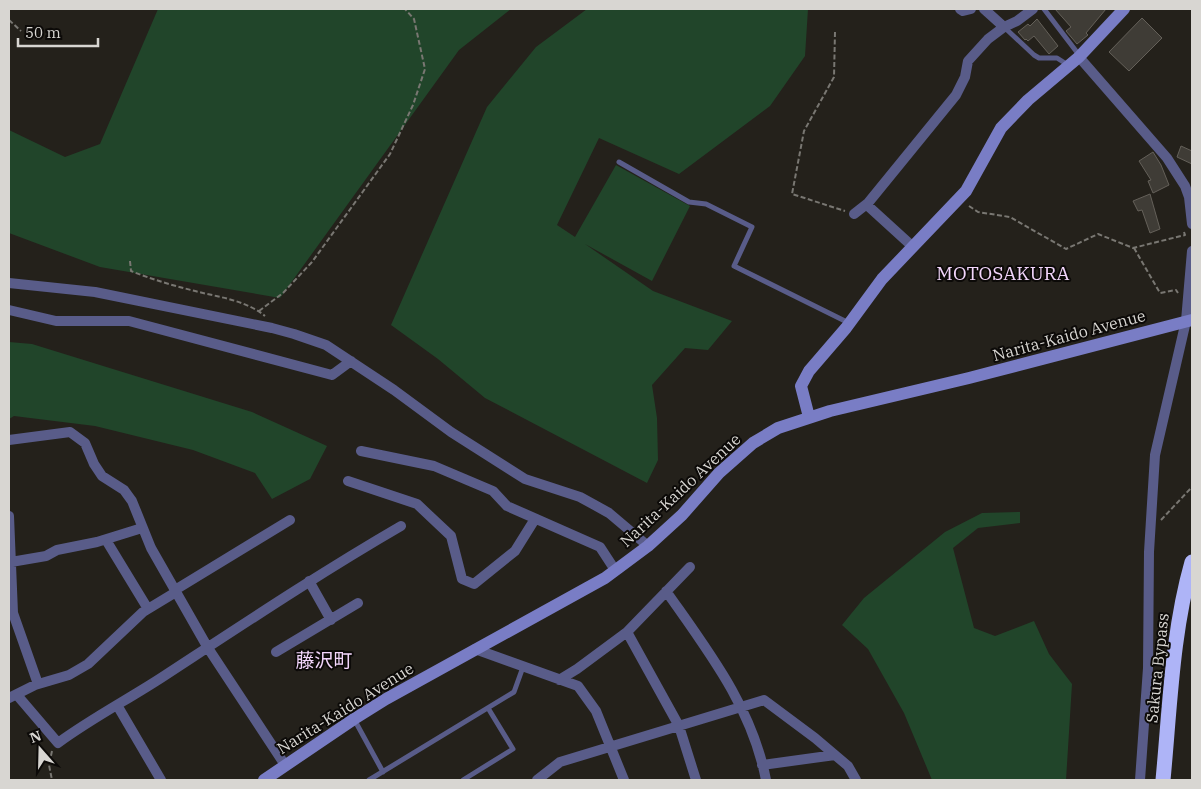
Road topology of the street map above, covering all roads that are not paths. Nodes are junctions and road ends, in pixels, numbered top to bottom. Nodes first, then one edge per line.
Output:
1 (960, 9) edge
2 (971, 9) edge
3 (984, 9) edge
4 (1033, 9) edge
5 (1044, 9) edge
6 (1120, 10) edge
7 (1004, 27) junction
8 (1078, 57) junction
9 (1068, 66) junction
10 (619, 162) dead end
11 (1188, 184) edge
12 (866, 205) junction
13 (854, 214) road end
14 (1188, 225) edge
15 (912, 246) junction
16 (1192, 251) edge
17 (9, 283) edge
18 (9, 310) edge
19 (1189, 318) edge
20 (849, 324) junction
21 (351, 361) junction
22 (809, 417) junction
23 (9, 440) edge
24 (361, 451) dead end
25 (348, 481) dead end
26 (9, 516) edge
27 (535, 519) junction
28 (290, 520) dead end
29 (401, 526) dead end
30 (142, 528) junction
31 (106, 540) junction
32 (648, 546) junction
33 (11, 562) junction
34 (1192, 562) edge
35 (690, 567) dead end
36 (615, 570) junction
37 (309, 581) junction
38 (175, 591) junction
39 (666, 591) junction
40 (358, 603) dead end
41 (148, 608) junction
42 (12, 616) edge
43 (330, 620) junction
44 (627, 632) junction
45 (208, 648) junction
46 (475, 649) junction
47 (276, 652) dead end
48 (523, 667) junction
49 (559, 680) junction
50 (38, 684) junction
51 (13, 696) edge
52 (117, 705) junction
53 (742, 707) junction
54 (488, 708) junction
55 (354, 719) junction
56 (679, 726) junction
57 (611, 747) junction
58 (835, 756) junction
59 (285, 765) junction
60 (762, 765) junction
61 (383, 772) junction
62 (543, 778) edge
63 (161, 780) edge
64 (264, 780) edge
65 (369, 780) edge
66 (463, 780) edge
67 (624, 780) edge
68 (696, 780) edge
69 (766, 780) edge
70 (856, 780) edge
71 (1140, 780) edge
72 (1163, 780) edge

1 - 2 street
3 - 7 street
4 - 7 street
5 - 8 lane
6 - 8 street
7 - 9 lane
7 - 12 street
8 - 9 street
8 - 11 street
9 - 15 street
10 - 20 lane
11 - 14 street
12 - 13 street
12 - 15 street
15 - 20 street
16 - 19 street
17 - 21 street
18 - 21 street
19 - 22 street, Narita-Kaido Avenue
19 - 71 street
20 - 22 street
21 - 32 street
22 - 32 street, Narita-Kaido Avenue
23 - 30 street
24 - 27 street
25 - 27 street
26 - 33 street
27 - 36 street
28 - 38 street
29 - 37 street
30 - 31 street
30 - 38 street
31 - 33 street
31 - 41 street
32 - 36 street, Narita-Kaido Avenue
33 - 42 street
34 - 72 highway, Sakura Bypass
35 - 39 street
36 - 46 street, Narita-Kaido Avenue
37 - 43 street
37 - 45 street
38 - 41 street
38 - 45 street
39 - 44 street
39 - 53 street
40 - 43 street
41 - 50 street
42 - 50 street
43 - 47 street
44 - 49 street
44 - 56 street
45 - 52 street
45 - 59 street
46 - 48 street
46 - 55 street, Narita-Kaido Avenue
48 - 49 street
48 - 54 lane
49 - 57 street
50 - 51 street
51 - 52 street
52 - 63 street
53 - 56 street
53 - 58 street
53 - 60 street
54 - 61 lane
54 - 66 lane
55 - 59 street, Narita-Kaido Avenue
55 - 61 lane
56 - 57 street
56 - 68 street
57 - 62 street
57 - 67 street
58 - 60 street
58 - 70 street
59 - 64 street, Narita-Kaido Avenue
60 - 69 street
61 - 65 lane

